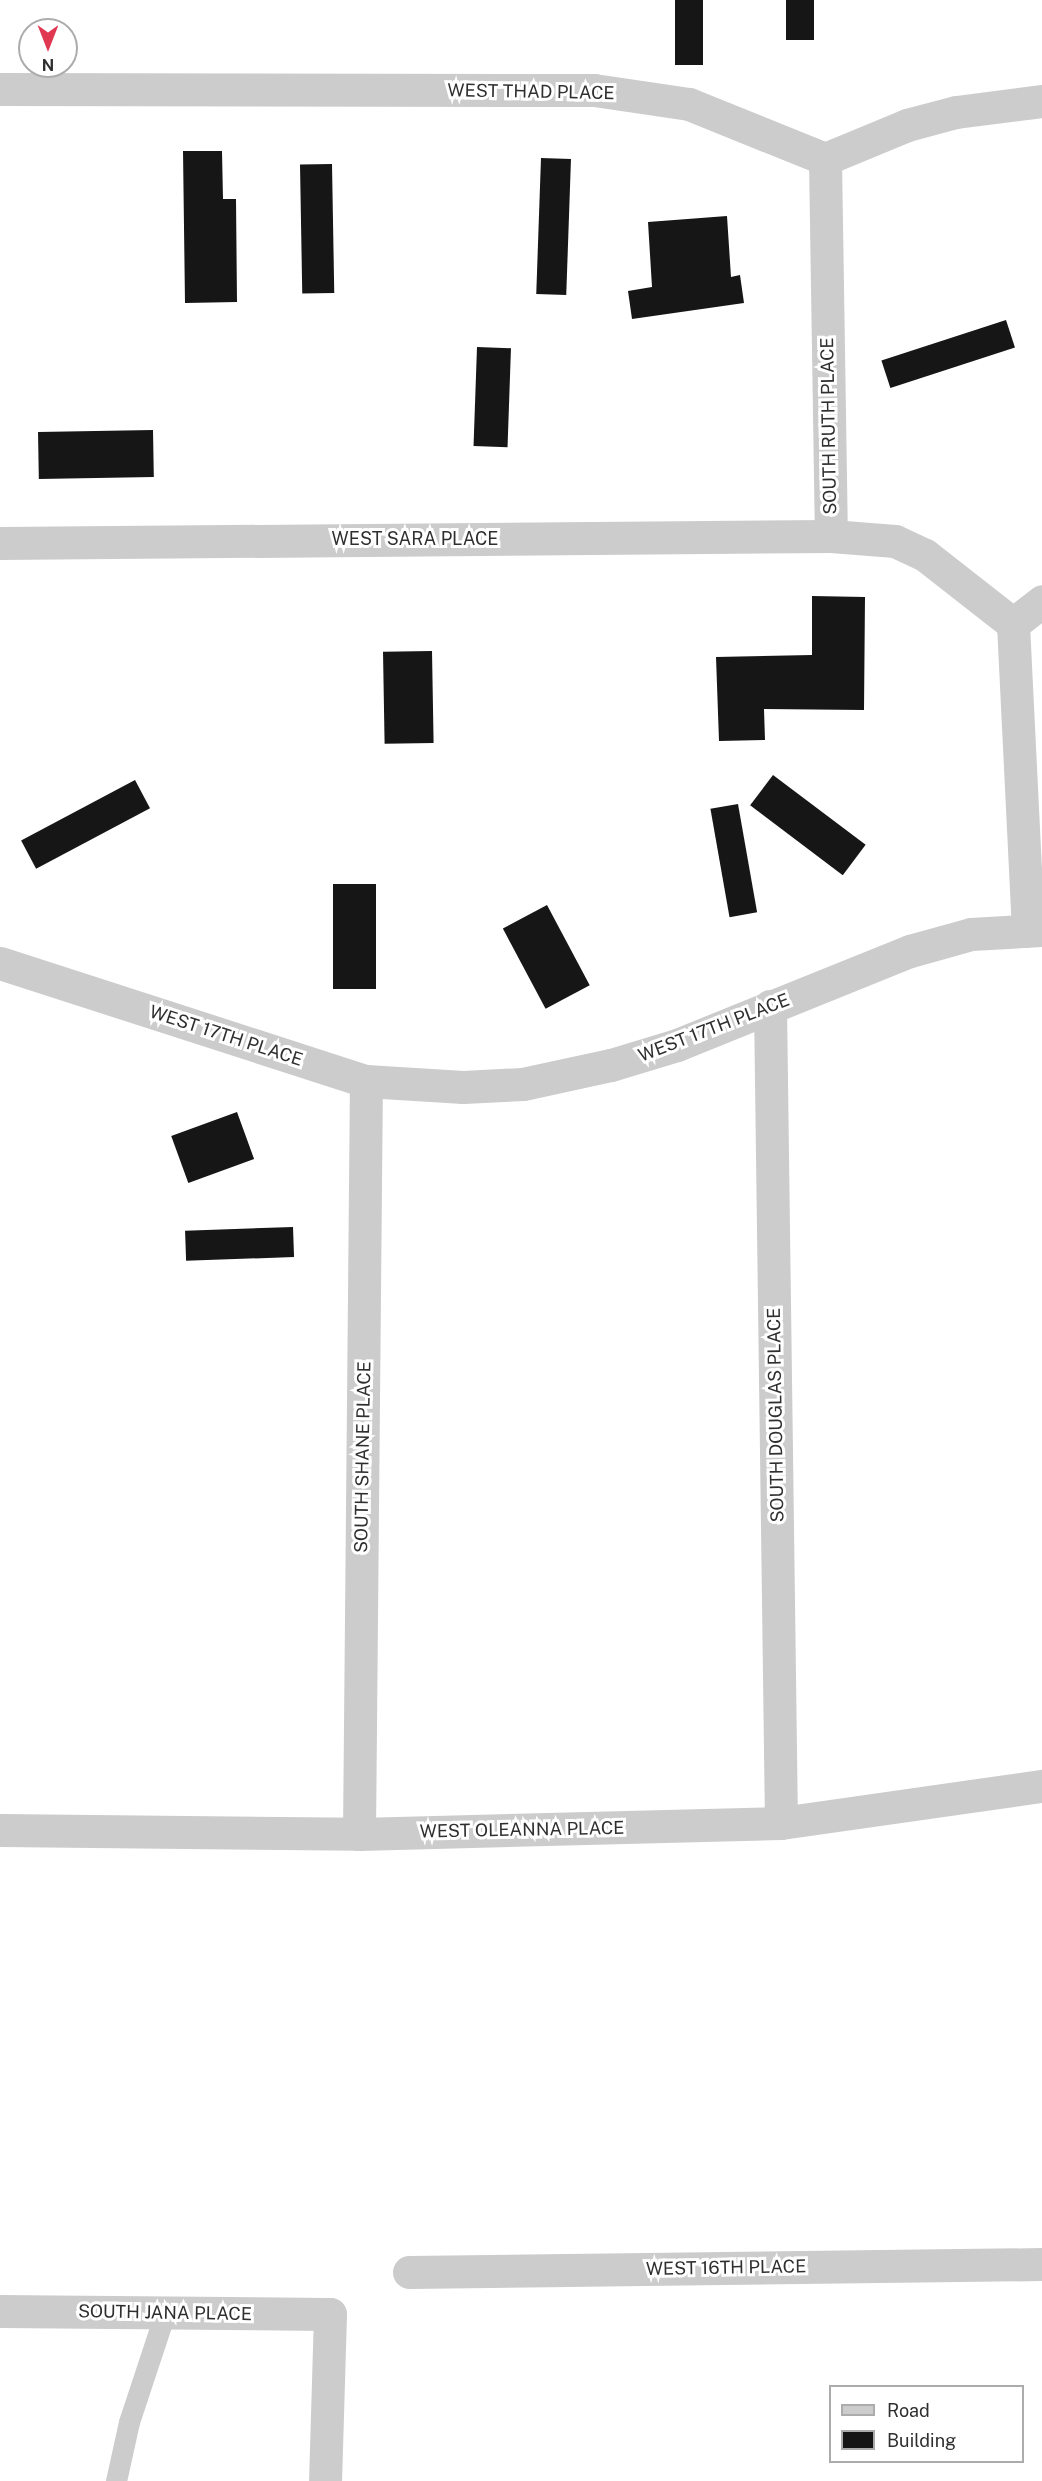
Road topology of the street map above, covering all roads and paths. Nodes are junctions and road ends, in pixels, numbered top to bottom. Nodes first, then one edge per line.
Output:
1 (0, 89) edge
2 (1042, 101) edge
3 (825, 159) junction
4 (831, 536) junction
5 (0, 543) edge
6 (1042, 601) edge
7 (1013, 624) junction
8 (1035, 930) edge
9 (0, 963) edge
10 (770, 1006) junction
11 (366, 1081) junction
12 (1042, 1786) edge
13 (781, 1823) junction
14 (0, 1830) edge
15 (359, 1834) junction
16 (1042, 2264) edge
17 (409, 2272) dead end
18 (0, 2311) edge
19 (165, 2313) junction
20 (116, 2481) edge
21 (325, 2481) edge

1 - 3 street, WEST THAD PLACE
2 - 3 street
3 - 4 street, SOUTH RUTH PLACE
4 - 5 street, WEST SARA PLACE
4 - 7 street, SOUTH RUTH PLACE
6 - 7 street
7 - 8 street
8 - 10 street, WEST 17TH PLACE
9 - 11 street, WEST 17TH PLACE
10 - 11 street, WEST 17TH PLACE
10 - 13 street, SOUTH DOUGLAS PLACE
11 - 15 street, SOUTH SHANE PLACE
12 - 13 street, WEST OLEANNA PLACE
13 - 15 street, WEST OLEANNA PLACE
14 - 15 street, WEST OLEANNA PLACE
16 - 17 street, WEST 16TH PLACE
18 - 19 street, SOUTH JANA PLACE
19 - 20 lane
19 - 21 street, SOUTH JANA PLACE

